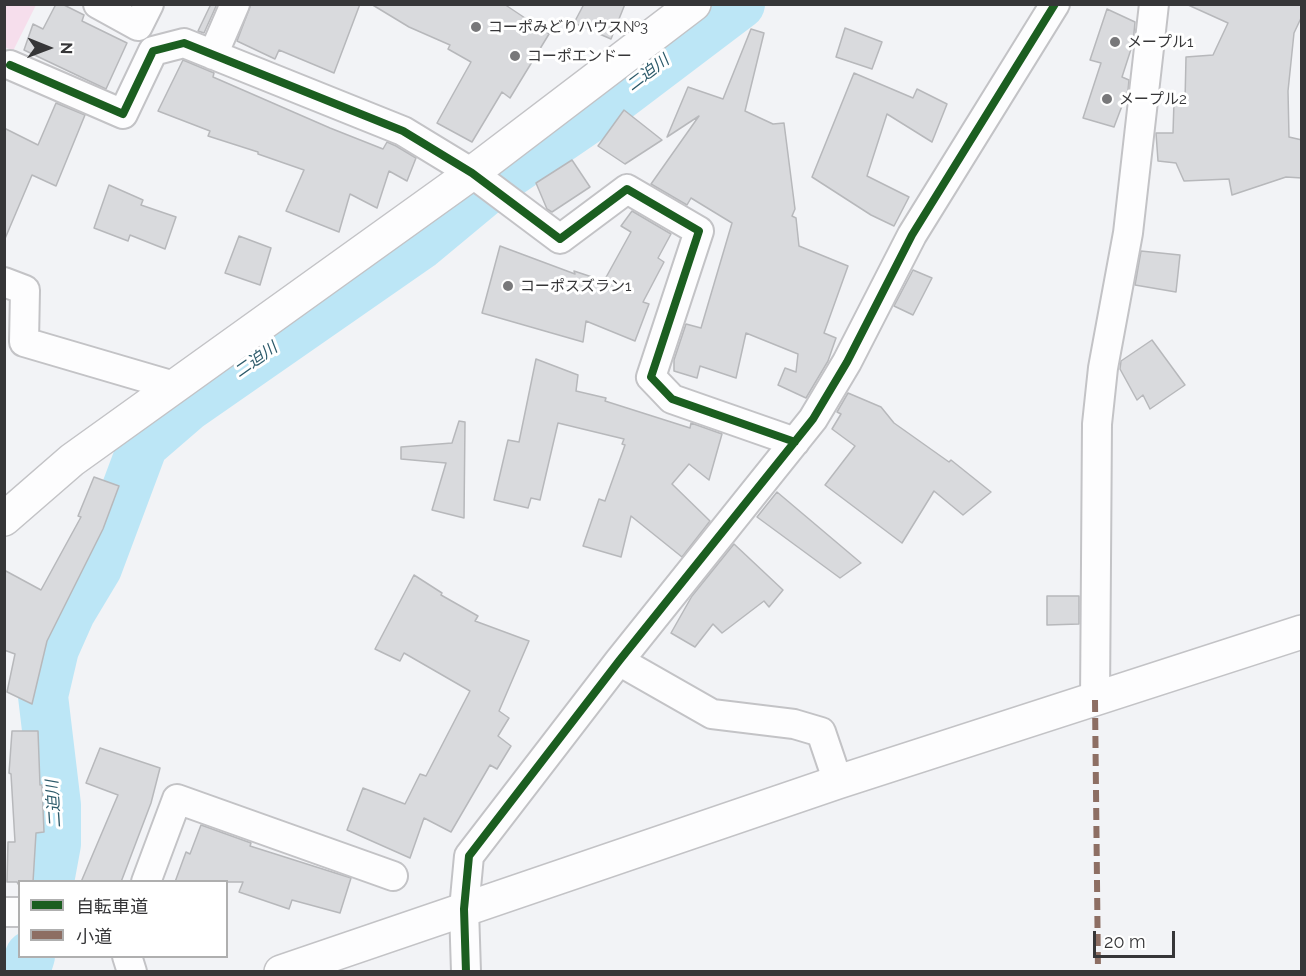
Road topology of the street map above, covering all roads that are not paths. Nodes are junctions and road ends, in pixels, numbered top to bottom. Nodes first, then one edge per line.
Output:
1 (98, 4) edge
2 (149, 4) edge
3 (235, 4) edge
4 (694, 4) edge
5 (1055, 4) edge
6 (1154, 4) edge
7 (213, 55) junction
8 (10, 65) dead end
9 (475, 176) junction
10 (4, 282) edge
11 (174, 386) junction
12 (795, 442) junction
13 (4, 519) edge
14 (1302, 632) edge
15 (619, 661) junction
16 (1095, 700) junction
17 (838, 782) junction
18 (393, 876) dead end
19 (147, 880) edge
20 (464, 909) junction
21 (332, 963) edge
22 (281, 972) edge
23 (466, 972) edge

1 - 2 street
3 - 7 street
4 - 9 street
5 - 12 street
6 - 16 street
7 - 8 street
7 - 9 street
9 - 11 street
9 - 12 street
10 - 11 street
11 - 13 street
12 - 15 street
14 - 16 street
15 - 17 street
15 - 20 street
16 - 17 street
17 - 20 street
18 - 19 street
20 - 21 street
20 - 23 street
21 - 22 street

